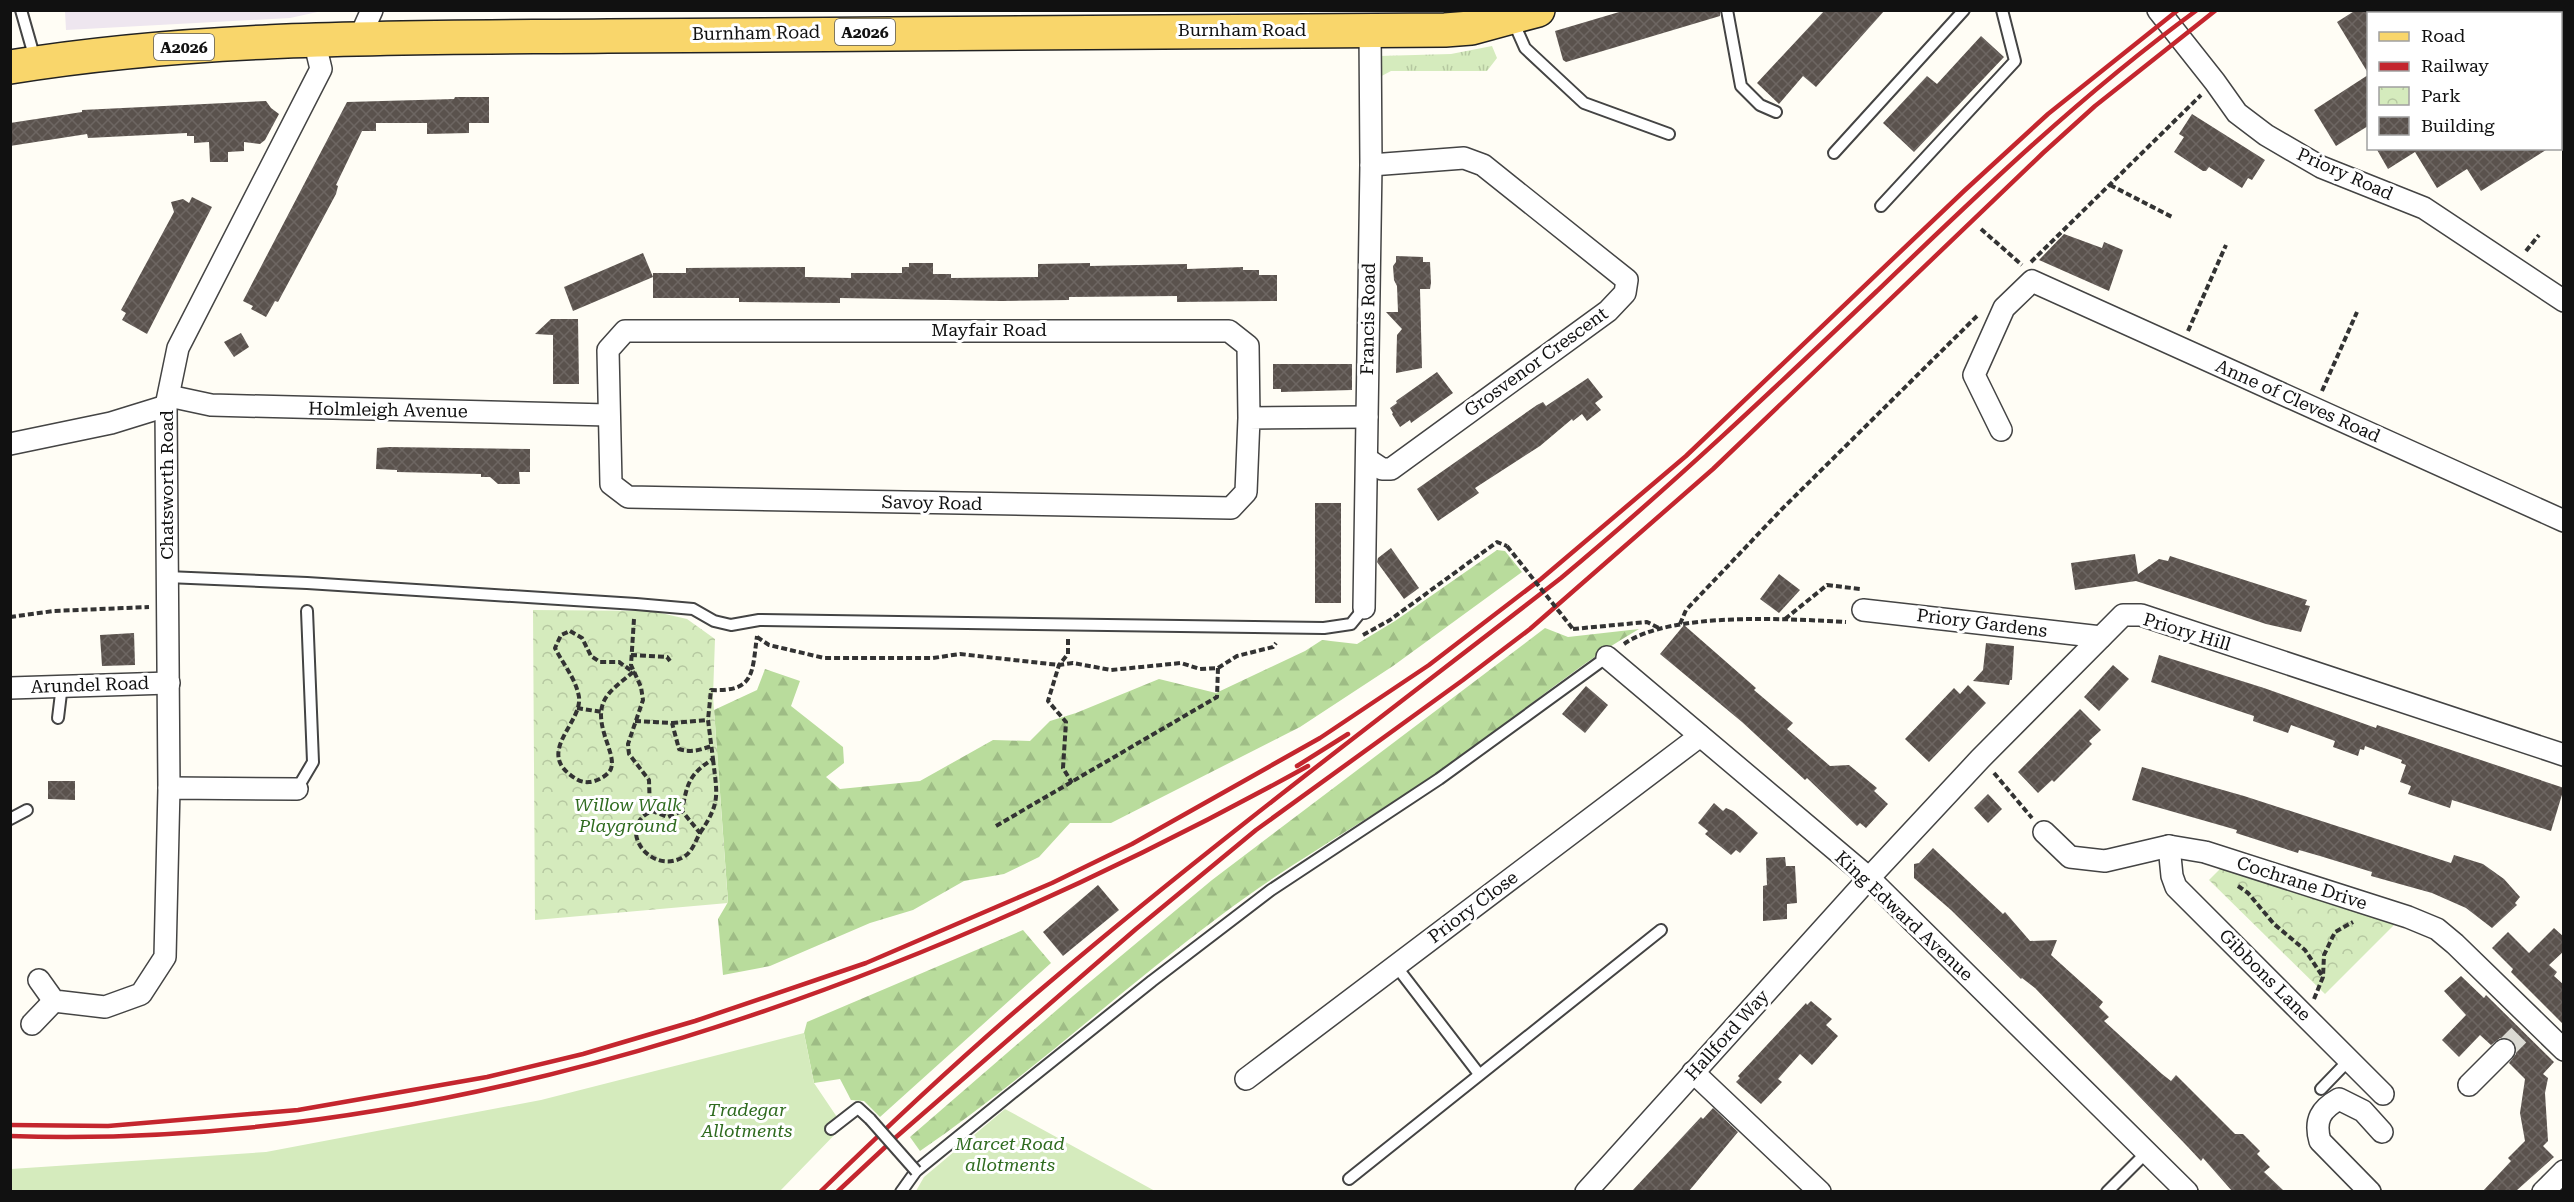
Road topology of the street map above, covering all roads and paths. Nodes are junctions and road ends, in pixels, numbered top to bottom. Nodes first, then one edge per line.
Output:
1 (21, 10) edge
2 (1964, 10) edge
3 (2002, 10) edge
4 (2158, 10) edge
5 (1727, 11) edge
6 (1525, 14) edge
7 (366, 25) edge
8 (1370, 29) junction
9 (314, 39) junction
10 (23, 65) edge
11 (2216, 81) junction
12 (1776, 112) dead end
13 (1669, 134) dead end
14 (1834, 153) dead end
15 (1371, 165) junction
16 (2110, 185) junction
17 (1881, 206) dead end
18 (2174, 218) dead end
19 (1981, 229) dead end
20 (2539, 235) dead end
21 (2226, 245) dead end
22 (2530, 248) dead end
23 (2564, 301) edge
24 (1984, 309) dead end
25 (2357, 312) dead end
26 (2180, 348) junction
27 (168, 401) junction
28 (2315, 409) junction
29 (608, 415) junction
30 (1367, 417) junction
31 (1249, 418) junction
32 (2001, 430) dead end
33 (10, 444) edge
34 (1366, 459) junction
35 (2564, 521) edge
36 (167, 577) junction
37 (636, 604) junction
38 (167, 606) junction
39 (1364, 608) joint
40 (307, 610) dead end
41 (1863, 610) junction
42 (10, 617) edge
43 (1785, 619) junction
44 (759, 620) junction
45 (1068, 623) junction
46 (1351, 624) junction
47 (1680, 624) junction
48 (1281, 627) junction
49 (1659, 628) junction
50 (757, 637) junction
51 (2101, 637) junction
52 (632, 656) junction
53 (1607, 657) junction
54 (670, 661) dead end
55 (1059, 665) junction
56 (1218, 668) junction
57 (633, 672) junction
58 (169, 683) junction
59 (62, 685) junction
60 (10, 688) edge
61 (577, 708) junction
62 (602, 712) junction
63 (58, 718) dead end
64 (708, 720) junction
65 (635, 721) junction
66 (672, 723) junction
67 (1700, 736) junction
68 (711, 746) junction
69 (2564, 755) edge
70 (713, 759) junction
71 (1980, 759) junction
72 (1072, 783) junction
73 (169, 788) junction
74 (297, 789) joint
75 (27, 810) dead end
76 (682, 811) junction
77 (650, 812) junction
78 (10, 819) edge
79 (996, 826) dead end
80 (2044, 832) joint
81 (700, 833) junction
82 (2169, 846) junction
83 (1869, 878) junction
84 (2231, 881) dead end
85 (2353, 922) dead end
86 (1661, 930) dead end
87 (1396, 966) junction
88 (2323, 977) junction
89 (39, 980) dead end
90 (54, 1001) junction
91 (2307, 1018) junction
92 (32, 1024) dead end
93 (2504, 1050) tunnel mouth
94 (2564, 1050) edge
95 (2349, 1060) junction
96 (1693, 1072) junction
97 (1479, 1074) junction
98 (1246, 1079) dead end
99 (2469, 1085) dead end
100 (2321, 1089) dead end
101 (2383, 1094) dead end
102 (831, 1129) dead end
103 (2382, 1132) dead end
104 (2147, 1152) junction
105 (916, 1171) junction
106 (2564, 1171) edge
107 (1349, 1179) dead end
108 (901, 1191) edge
109 (1586, 1191) edge
110 (1820, 1191) edge
111 (2106, 1191) edge
112 (2187, 1191) edge
113 (2370, 1191) edge
114 (2543, 1191) edge

1 - 10 lane
2 - 14 lane
3 - 17 lane
4 - 11 street, Priory Road
5 - 12 lane
6 - 8 main road, Burnham Road / A2026
6 - 13 lane
7 - 8 main road, Burnham Road / A2026
7 - 9 main road, Burnham Road / A2026
8 - 15 street, Francis Road
9 - 10 main road, Burnham Road / A2026
9 - 27 street, Chatsworth Road
11 - 16 path
11 - 23 street, Priory Road
15 - 30 street, Francis Road
15 - 34 street, Grosvenor Crescent
16 - 18 path
16 - 19 path
20 - 22 path
21 - 26 path
24 - 47 path
25 - 28 path
26 - 28 street, Anne of Cleves Road
26 - 32 street, Anne of Cleves Road
27 - 29 street, Holmleigh Avenue
27 - 33 street
27 - 36 street, Chatsworth Road
28 - 35 street, Anne of Cleves Road
29 - 31 street, Savoy Road
29 - 31 street, Mayfair Road
30 - 31 street
30 - 34 street, Francis Road
34 - 39 street, Francis Road
36 - 37 lane
36 - 38 street, Chatsworth Road
37 - 44 lane
37 - 52 path
38 - 42 path
38 - 58 street, Chatsworth Road
39 - 46 lane
40 - 74 lane
41 - 43 path
41 - 43 path
41 - 51 street, Priory Gardens
43 - 47 path
44 - 45 lane
44 - 50 path
45 - 48 lane
45 - 55 path
46 - 48 lane
46 - 49 path, bridge
47 - 49 path
48 - 56 path
49 - 53 path
50 - 55 path
50 - 64 path
51 - 69 street, Priory Hill
51 - 71 street, Priory Hill
52 - 54 path
52 - 57 path
53 - 67 street, King Edward Avenue
53 - 105 lane
55 - 56 path
55 - 72 path
56 - 72 path
57 - 61 path
57 - 62 path
57 - 65 path
58 - 59 street, Arundel Road
58 - 73 street, Chatsworth Road
59 - 60 street, Arundel Road
59 - 63 lane
61 - 62 path
61 - 62 path
64 - 66 path
64 - 68 path
65 - 66 path
65 - 77 path
66 - 68 path
67 - 83 street, King Edward Avenue
67 - 87 street, Priory Close
68 - 70 path
70 - 76 path
70 - 81 path
71 - 80 path
71 - 83 street, Priory Hill
72 - 79 path
73 - 74 street
73 - 90 street, Chatsworth Road
75 - 78 lane
76 - 77 path
76 - 81 path
77 - 81 path
80 - 82 street, Cochrane Drive
82 - 91 street, Gibbons Lane
82 - 94 street, Cochrane Drive
83 - 96 street, Hallford Way
83 - 104 street, King Edward Avenue
84 - 88 path
85 - 88 path
86 - 97 lane
87 - 97 lane
87 - 98 street, Priory Close
88 - 91 path
89 - 90 street
90 - 92 street
91 - 95 street, Gibbons Lane
93 - 99 street
95 - 100 lane
95 - 101 street, Gibbons Lane
96 - 109 street, Hallford Way
96 - 110 street
97 - 107 lane
102 - 105 lane, bridge
103 - 113 street
104 - 111 lane
104 - 112 street, King Edward Avenue
105 - 108 lane
106 - 114 street

